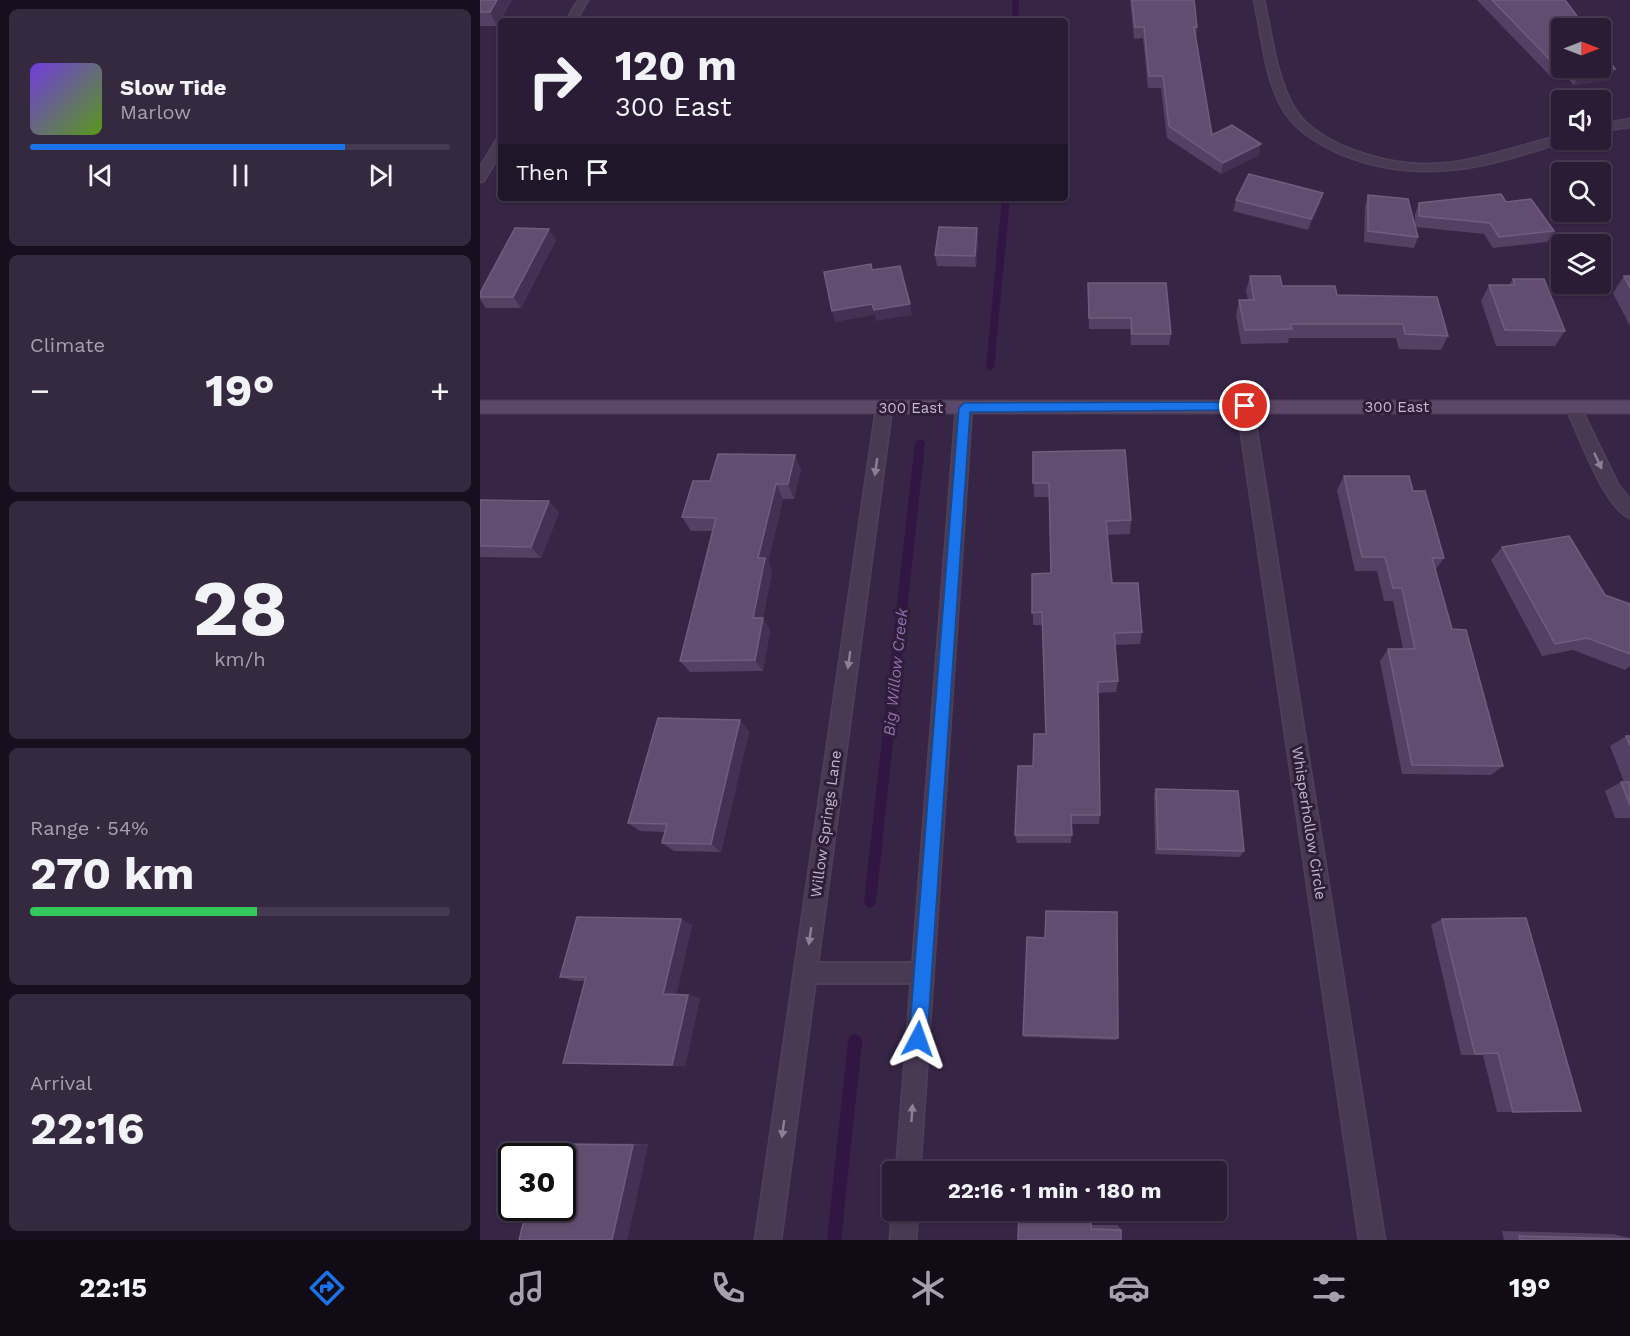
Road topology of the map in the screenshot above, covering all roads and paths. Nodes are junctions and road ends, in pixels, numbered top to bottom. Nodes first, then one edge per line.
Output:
1 (583, 0) edge
2 (1259, 0) edge
3 (573, 18) edge
4 (1630, 123) edge
5 (1611, 126) edge
6 (1551, 142) edge
7 (498, 147) edge
8 (480, 178) edge
9 (1245, 406) junction
10 (480, 407) edge
11 (964, 408) junction
12 (1574, 408) junction
13 (1630, 408) edge
14 (884, 409) junction
15 (1630, 511) edge
16 (805, 973) junction
17 (923, 973) junction
18 (909, 1161) edge
19 (904, 1221) edge
20 (768, 1240) edge
21 (903, 1240) edge
22 (1372, 1240) edge

1 - 3 street
2 - 6 street
4 - 5 street
7 - 8 street
9 - 11 main road, 300 East
9 - 12 main road, 300 East
9 - 22 street, Whisperhollow Circle
10 - 14 main road, 300 East
11 - 14 main road, 300 East
11 - 17 street
12 - 13 main road, 300 East
12 -> 15 street
14 -> 16 street, Willow Springs Lane
16 - 17 lane
16 -> 20 street, Willow Springs Lane
18 -> 17 street
19 - 21 street

